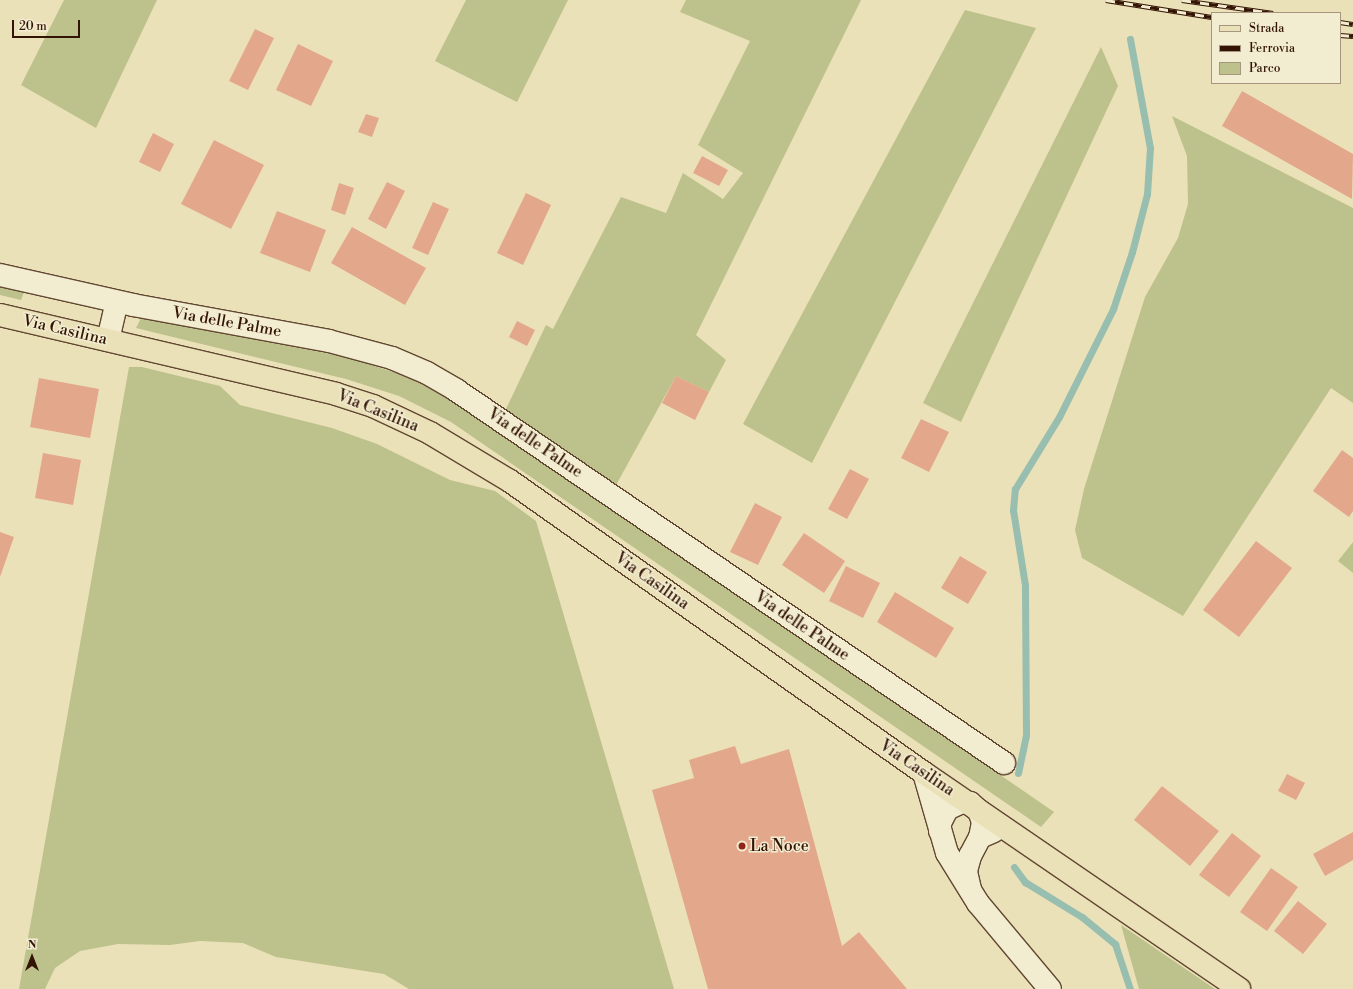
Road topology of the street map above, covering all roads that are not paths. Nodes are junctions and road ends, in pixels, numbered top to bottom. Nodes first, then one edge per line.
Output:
1 (0, 275) edge
2 (117, 302) junction
3 (0, 315) edge
4 (108, 340) junction
5 (1004, 763) dead end
6 (924, 773) junction
7 (970, 803) junction
8 (1002, 827) junction
9 (940, 832) junction
10 (980, 837) junction
11 (971, 892) junction
12 (1050, 989) edge
13 (1239, 989) edge

1 - 2 street, Via delle Palme
2 - 4 street
2 - 5 street, Via delle Palme
3 - 4 main road, Via Casilina
4 - 6 main road, Via Casilina
6 - 7 main road, Via Casilina
6 - 9 street
7 - 8 main road, Via Casilina
7 - 9 street
7 - 10 street
8 - 10 street
8 - 13 main road, Via Casilina
9 - 11 street
10 - 11 street
11 - 12 street

